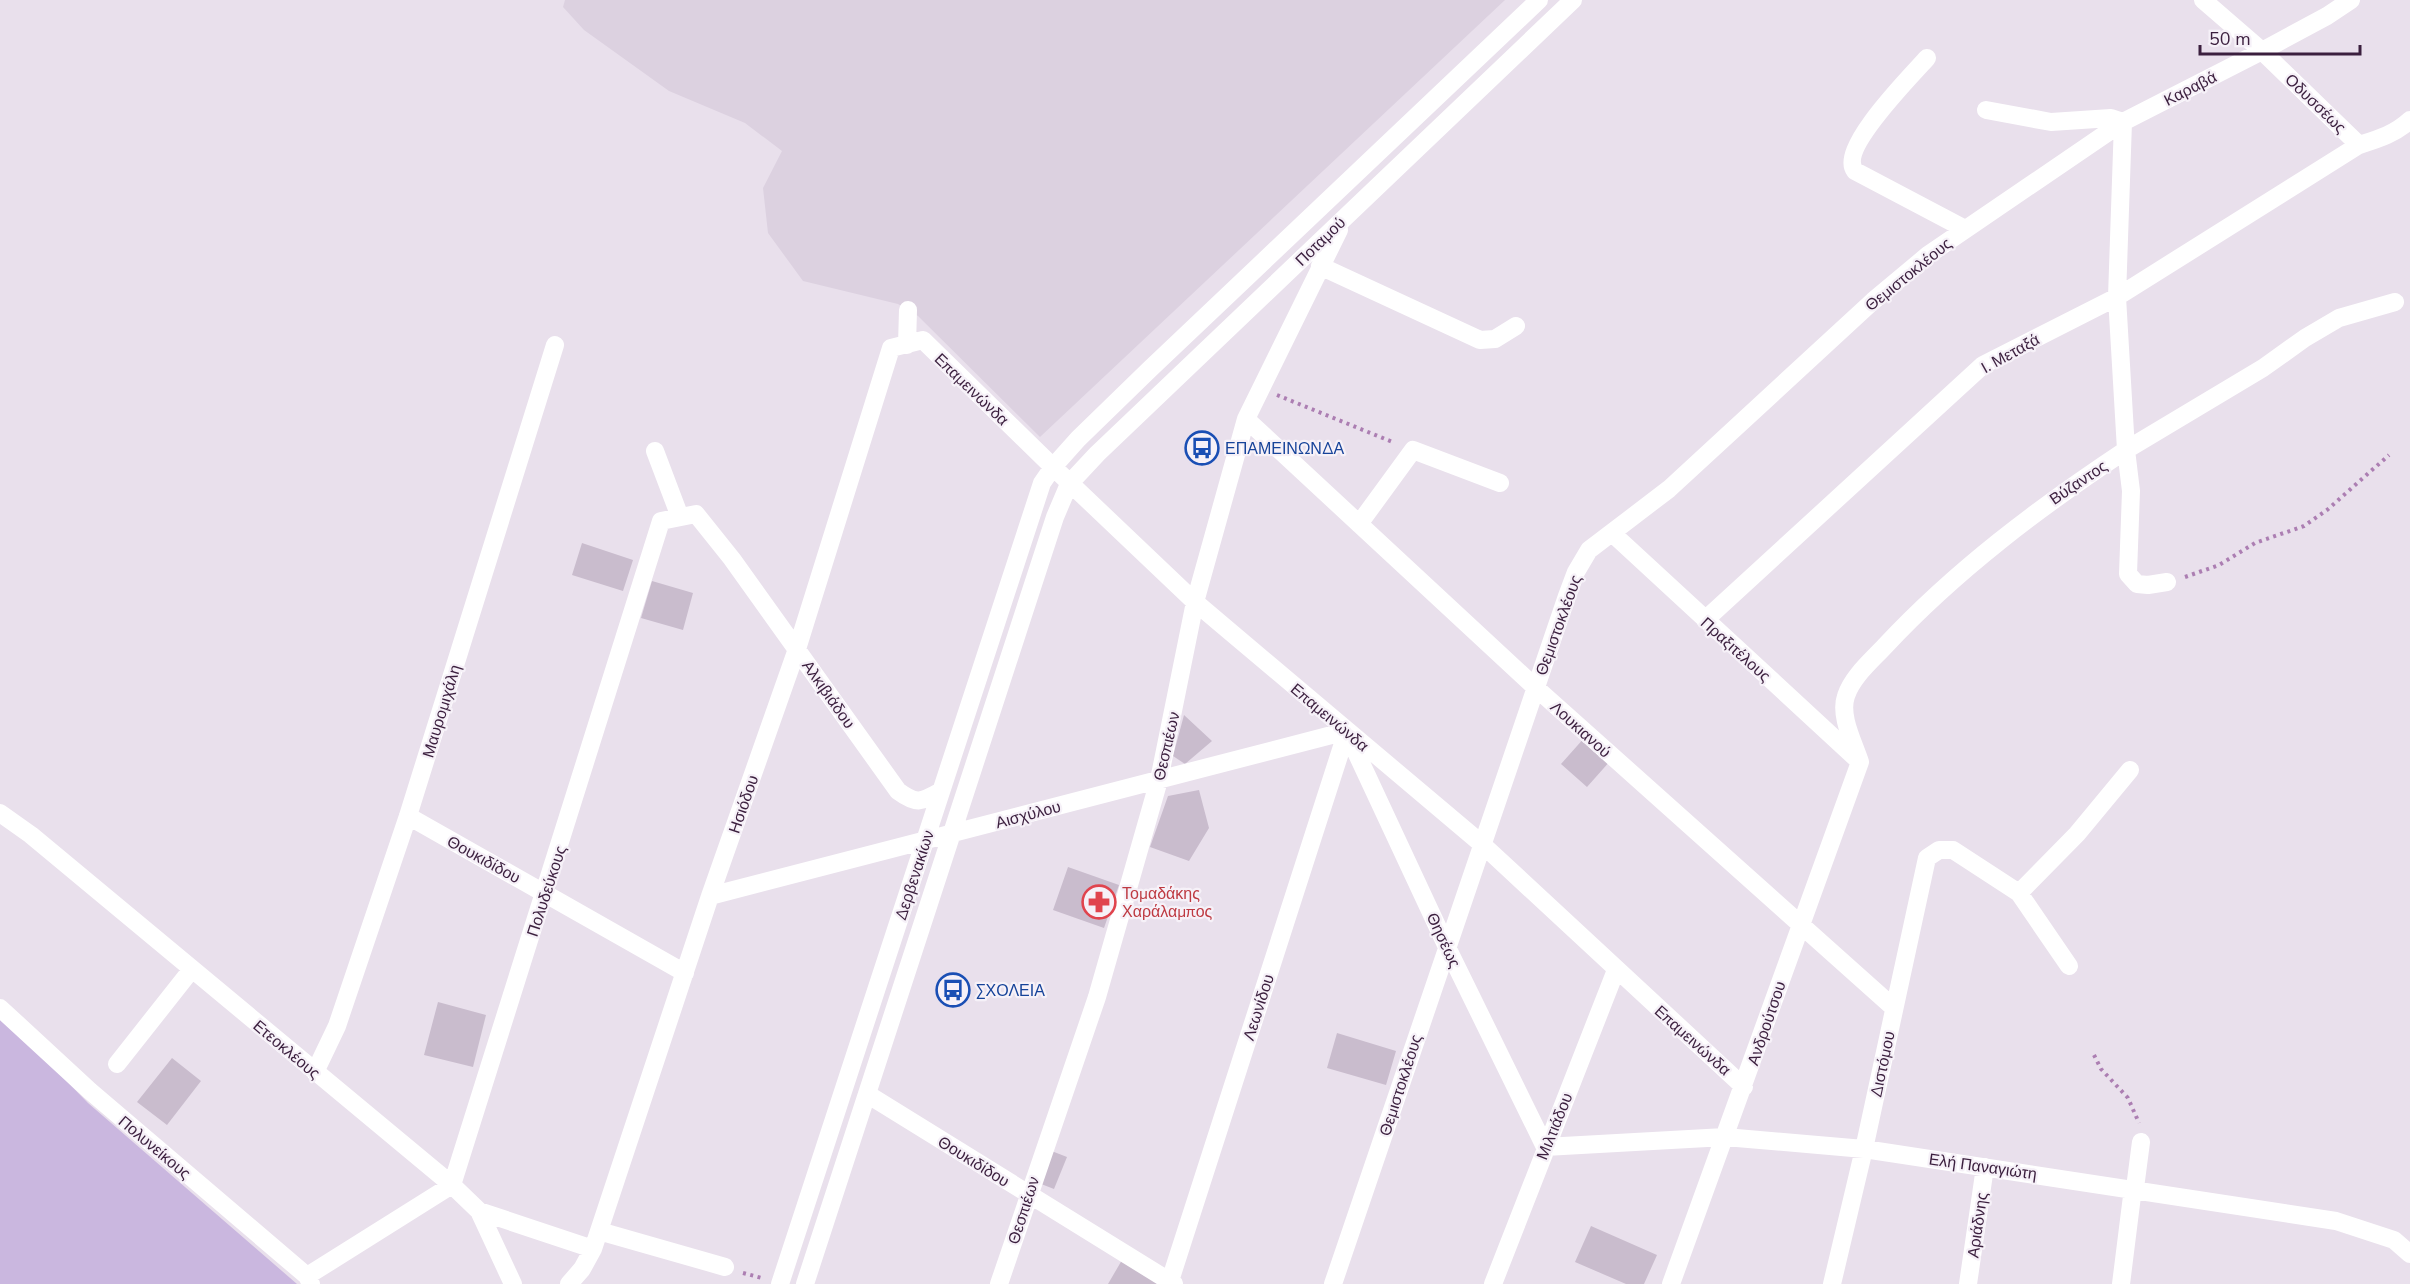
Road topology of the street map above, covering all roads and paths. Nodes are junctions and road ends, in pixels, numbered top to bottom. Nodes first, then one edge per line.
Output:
1 (1539, 0) edge
2 (1573, 0) edge
3 (2203, 0) edge
4 (2351, 0) edge
5 (2262, 51) junction
6 (1927, 58) dead end
7 (1986, 110) dead end
8 (2410, 120) edge
9 (2123, 122) junction
10 (2359, 145) junction
11 (1347, 215) junction
12 (1965, 229) junction
13 (1320, 266) junction
14 (2117, 297) junction
15 (2395, 302) dead end
16 (908, 310) dead end
17 (1516, 326) dead end
18 (915, 343) junction
19 (555, 345) dead end
20 (1260, 389) junction
21 (1246, 419) junction
22 (1413, 450) junction
23 (2126, 450) junction
24 (656, 451) dead end
25 (2389, 455) dead end
26 (1053, 467) junction
27 (1500, 483) dead end
28 (1070, 484) junction
29 (680, 517) junction
30 (1359, 524) junction
31 (1613, 534) junction
32 (2167, 582) joint
33 (1195, 602) junction
34 (1705, 620) junction
35 (797, 649) junction
36 (1536, 688) junction
37 (1347, 731) junction
38 (1860, 762) junction
39 (2130, 770) dead end
40 (1159, 780) junction
41 (941, 790) junction
42 (0, 813) edge
43 (408, 816) junction
44 (953, 834) junction
45 (925, 841) junction
46 (1483, 845) junction
47 (545, 893) junction
48 (2019, 893) junction
49 (710, 896) junction
50 (1800, 926) junction
51 (1446, 945) junction
52 (2069, 966) dead end
53 (192, 969) junction
54 (1616, 970) junction
55 (685, 973) junction
56 (0, 1008) edge
57 (1894, 1008) junction
58 (2094, 1055) dead end
59 (117, 1064) dead end
60 (315, 1072) junction
61 (1744, 1087) junction
62 (867, 1094) junction
63 (1725, 1137) junction
64 (2141, 1142) joint
65 (1545, 1147) junction
66 (1864, 1149) junction
67 (1985, 1167) junction
68 (452, 1185) junction
69 (2134, 1188) junction
70 (1028, 1194) junction
71 (479, 1211) junction
72 (599, 1231) junction
73 (593, 1250) junction
74 (2410, 1254) edge
75 (725, 1267) dead end
76 (309, 1280) edge
77 (1171, 1283) edge
78 (513, 1284) edge
79 (569, 1284) edge
80 (780, 1284) edge
81 (805, 1284) edge
82 (999, 1284) edge
83 (1333, 1284) edge
84 (1494, 1284) edge
85 (1671, 1284) edge
86 (1832, 1284) edge
87 (1968, 1284) edge
88 (2121, 1284) edge

1 - 26 street, Ποταμού
2 - 11 street, Ποταμού
3 - 5 street, Οδυσσέως
4 - 5 street, Καραβά
5 - 9 street, Καραβά
5 - 10 street, Οδυσσέως
6 - 12 street
7 - 9 street
8 - 10 street, Οδυσσέως
9 - 12 street, Θεμιστοκλέους
9 - 14 street
10 - 14 street, Ι. Μεταξά
11 - 13 street, Θεσπιέων
11 - 28 street, Ποταμού
12 - 31 street, Θεμιστοκλέους
13 - 17 street
13 - 20 street, Θεσπιέων
14 - 23 street
14 - 34 street, Ι. Μεταξά
15 - 23 street, Βύζαντος
16 - 18 street
18 - 26 street, Επαμεινώνδα
18 - 35 street, Ησιόδου
19 - 43 street, Μαυρομιχάλη
20 - 21 street, Θεσπιέων
20 - 22 path
21 - 30 street, Λουκιανού
21 - 33 street, Θεσπιέων
22 - 27 street
22 - 30 street
23 - 32 street
23 - 38 street, Βύζαντος
24 - 29 street
25 - 32 path
26 - 28 street, Επαμεινώνδα
26 - 41 street, Δερβενακίων
28 - 33 street, Επαμεινώνδα
28 - 44 street, Δερβενακίων
29 - 35 street, Αλκιβιάδου
29 - 47 street, Πολυδεύκους
30 - 36 street, Λουκιανού
31 - 34 street, Πραξιτέλους
31 - 36 street, Θεμιστοκλέους
33 - 37 street, Επαμεινώνδα
33 - 40 street, Θεσπιέων
34 - 38 street, Πραξιτέλους
35 - 41 street, Αλκιβιάδου
35 - 49 street, Ησιόδου
36 - 46 street, Θεμιστοκλέους
36 - 50 street, Λουκιανού
37 - 40 street, Αισχύλου
37 - 46 street, Επαμεινώνδα
37 - 51 street, Θησέως
37 - 77 street, Λεωνίδου
38 - 50 street, Ανδρούτσου
39 - 48 street
40 - 44 street, Αισχύλου
40 - 70 street, Θεσπιέων
41 - 45 street, Δερβενακίων
42 - 53 street, Ετεοκλέους
43 - 47 street, Θουκιδίδου
43 - 60 street, Μαυρομιχάλη
44 - 45 street, Αισχύλου
44 - 62 street, Δερβενακίων
45 - 49 street, Αισχύλου
45 - 80 street, Δερβενακίων
46 - 51 street, Θεμιστοκλέους
46 - 54 street, Επαμεινώνδα
47 - 55 street, Θουκιδίδου
47 - 68 street, Πολυδεύκους
48 - 52 street
48 - 57 street, Διστόμου
49 - 55 street, Ησιόδου
50 - 57 street, Λουκιανού
50 - 61 street, Ανδρούτσου
51 - 65 street, Θησέως
51 - 83 street, Θεμιστοκλέους
53 - 59 street
53 - 60 street, Ετεοκλέους
54 - 61 street, Επαμεινώνδα
54 - 65 street, Μιλτιάδου
55 - 72 street, Ησιόδου
56 - 76 street, Πολυνείκους
57 - 66 street, Διστόμου
58 - 64 path
60 - 68 street, Ετεοκλέους
61 - 63 street, Ανδρούτσου
62 - 70 street, Θουκιδίδου
62 - 81 street, Δερβενακίων
63 - 65 street, Ελή Παναγιώτη
63 - 66 street, Ελή Παναγιώτη
63 - 85 street, Ανδρούτσου
64 - 69 street
65 - 84 street, Μιλτιάδου
66 - 67 street, Ελή Παναγιώτη
66 - 86 street, Διστόμου
67 - 69 street, Ελή Παναγιώτη
67 - 87 street, Αριάδνης
68 - 71 street, Ετεοκλέους
68 - 76 street
69 - 74 street, Ελή Παναγιώτη
69 - 88 street
70 - 77 street, Θουκιδίδου
70 - 82 street, Θεσπιέων
71 - 73 street, Ετεοκλέους
71 - 78 street
72 - 73 street, Ησιόδου
72 - 75 street
73 - 79 street, Ησιόδου

